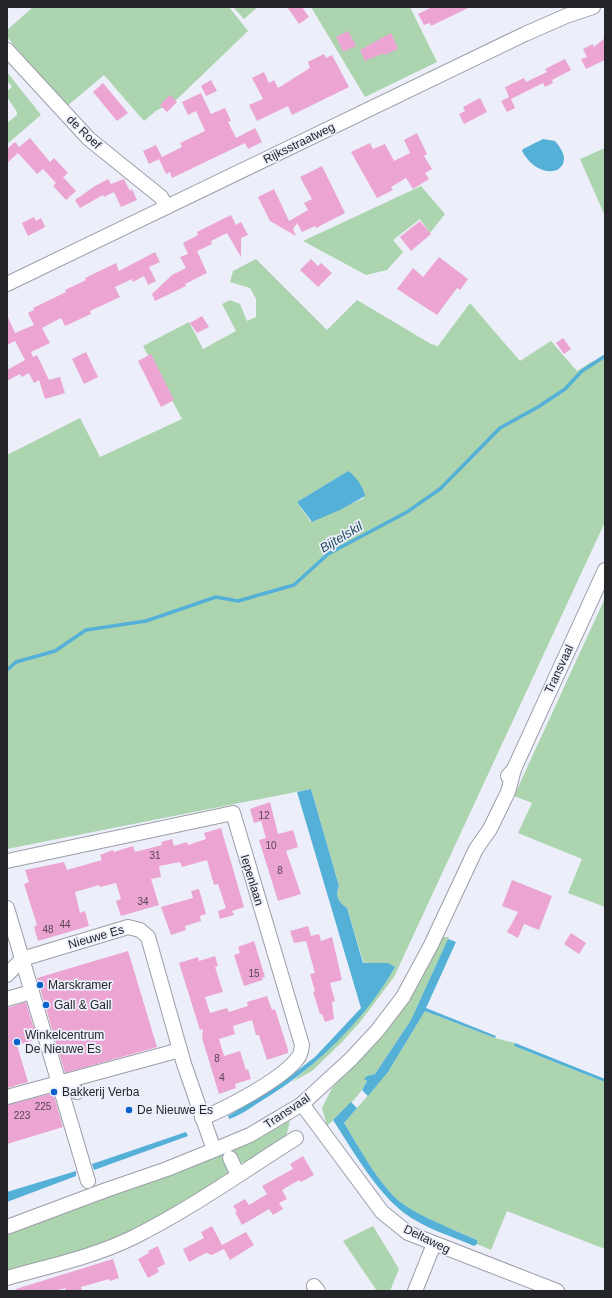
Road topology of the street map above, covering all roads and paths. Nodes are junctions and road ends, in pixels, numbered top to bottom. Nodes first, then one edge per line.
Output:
1 (593, 7) edge
2 (7, 50) edge
3 (168, 207) junction
4 (7, 284) edge
5 (605, 570) edge
6 (7, 861) edge
7 (7, 908) edge
8 (16, 952) edge
9 (7, 975) edge
10 (31, 992) junction
11 (7, 999) edge
12 (180, 1050) junction
13 (59, 1082) junction
14 (77, 1092) dead end
15 (7, 1097) edge
16 (302, 1104) junction
17 (202, 1118) junction
18 (296, 1138) dead end
19 (214, 1150) junction
20 (230, 1158) dead end
21 (238, 1175) junction
22 (88, 1181) dead end
23 (7, 1227) edge
24 (434, 1244) junction
25 (7, 1278) edge
26 (415, 1291) edge
27 (557, 1291) edge

1 - 3 street, Rijksstraatweg
2 - 3 street, de Roef
3 - 4 street, Rijksstraatweg
5 - 16 street, Transvaal
6 - 17 street, Iepenlaan
7 - 8 street
8 - 9 street
8 - 10 street
8 - 12 street, Nieuwe Es
10 - 11 street
10 - 13 street
12 - 13 street
12 - 17 street, Nieuwe Es
13 - 14 street
13 - 15 street
13 - 22 street
16 - 19 street, Transvaal
16 - 24 street, Deltaweg
17 - 19 street, Nieuwe Es
18 - 21 street
19 - 23 street, Transvaal
20 - 21 street
21 - 25 street
24 - 26 street
24 - 27 street, Deltaweg

